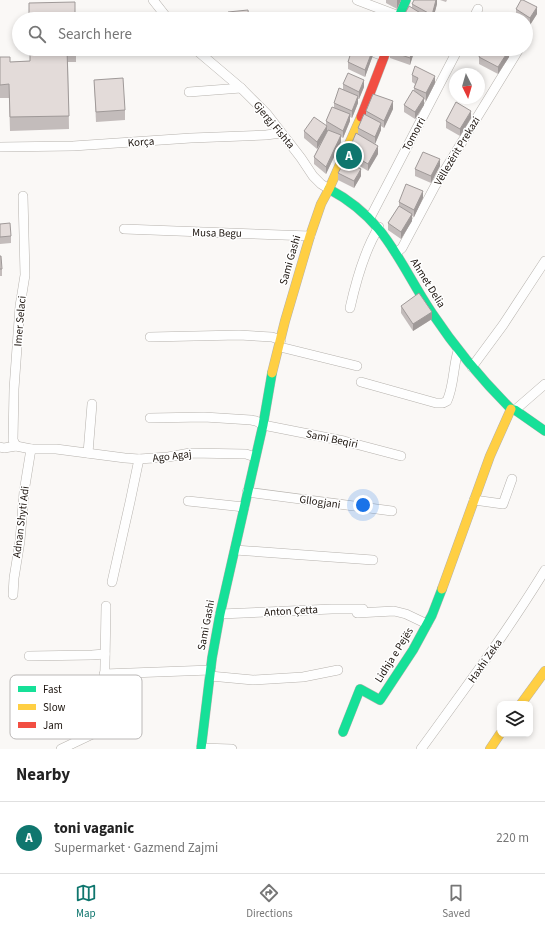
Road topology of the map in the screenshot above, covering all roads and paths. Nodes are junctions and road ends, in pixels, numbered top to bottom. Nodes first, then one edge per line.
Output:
1 (153, 0) edge
2 (357, 0) edge
3 (406, 0) edge
4 (478, 9) dead end
5 (162, 12) edge
6 (385, 12) edge
7 (401, 12) edge
8 (476, 12) edge
9 (203, 56) edge
10 (385, 56) edge
11 (454, 56) edge
12 (515, 56) edge
13 (241, 88) junction
14 (189, 92) dead end
15 (281, 133) junction
16 (0, 147) edge
17 (329, 189) junction
18 (23, 196) dead end
19 (370, 218) junction
20 (379, 227) junction
21 (124, 229) dead end
22 (310, 236) junction
23 (396, 253) junction
24 (545, 261) edge
25 (350, 308) dead end
26 (150, 337) dead end
27 (280, 344) junction
28 (458, 351) junction
29 (357, 366) dead end
30 (472, 367) junction
31 (361, 382) dead end
32 (545, 384) edge
33 (92, 404) dead end
34 (513, 410) junction
35 (150, 418) dead end
36 (263, 425) junction
37 (545, 431) edge
38 (16, 446) junction
39 (0, 447) edge
40 (31, 449) junction
41 (88, 453) junction
42 (401, 456) dead end
43 (255, 457) junction
44 (139, 459) junction
45 (512, 479) dead end
46 (247, 492) junction
47 (188, 500) dead end
48 (474, 500) junction
49 (244, 507) junction
50 (392, 511) dead end
51 (235, 550) junction
52 (373, 560) dead end
53 (545, 570) edge
54 (112, 582) dead end
55 (13, 595) dead end
56 (106, 606) dead end
57 (360, 611) joint
58 (220, 614) junction
59 (427, 624) junction
60 (105, 654) junction
61 (30, 656) dead end
62 (338, 670) dead end
63 (545, 671) edge
64 (210, 673) junction
65 (104, 674) joint
66 (523, 701) edge
67 (343, 732) dead end
68 (498, 737) edge
69 (82, 739) edge
70 (61, 749) edge
71 (201, 749) edge
72 (232, 749) edge
73 (421, 749) edge
74 (490, 749) edge

1 - 5 street
2 - 6 street
3 - 7 street
4 - 8 street
9 - 13 street, Gjergj Fishta
10 - 17 street, Sami Gashi
11 - 19 street, Tomorri
12 - 23 street, Vëllezërit Prekazi
13 - 14 street
13 - 15 street, Gjergj Fishta
15 - 16 street, Korça
15 - 17 street, Gjergj Fishta
17 - 19 street, Ahmet Delia
17 - 22 street, Sami Gashi
18 - 38 street, Imer Selaci
19 - 20 street, Ahmet Delia
20 - 23 street, Ahmet Delia
20 - 25 street
21 - 22 street, Musa Begu
22 - 27 street, Sami Gashi
23 - 28 street, Ahmet Delia
24 - 30 street
26 - 27 street
27 - 29 street
27 - 36 street, Sami Gashi
28 - 30 street, Ahmet Delia
28 - 31 street
30 - 34 street, Ahmet Delia
32 - 34 street
33 - 41 street
34 - 37 street, Ahmet Delia
34 - 48 street, Lidhja e Pejës
35 - 36 street, Sami Beqiri
36 - 42 street, Sami Beqiri
36 - 43 street, Sami Gashi
38 - 39 street, Ago Agaj
38 - 40 street, Ago Agaj
40 - 41 street, Ago Agaj
40 - 55 street, Adnan Shyti Adi
41 - 44 street, Ago Agaj
43 - 44 street, Ago Agaj
43 - 46 street, Sami Gashi
44 - 54 street
45 - 48 street
46 - 49 street, Sami Gashi
46 - 50 street, Gllogjani
47 - 49 street
48 - 59 street, Lidhja e Pejës
49 - 51 street, Sami Gashi
51 - 52 street
51 - 58 street, Sami Gashi
53 - 73 street, Haxhi Zeka
56 - 60 street
57 - 58 street, Anton Çetta
57 - 59 street, Lidhja e Pejës
58 - 64 street, Sami Gashi
59 - 67 street, Lidhja e Pejës
60 - 61 street
60 - 65 street
62 - 64 street
63 - 66 street
64 - 65 street
64 - 71 street, Sami Gashi
68 - 74 street
69 - 70 street
71 - 72 street

